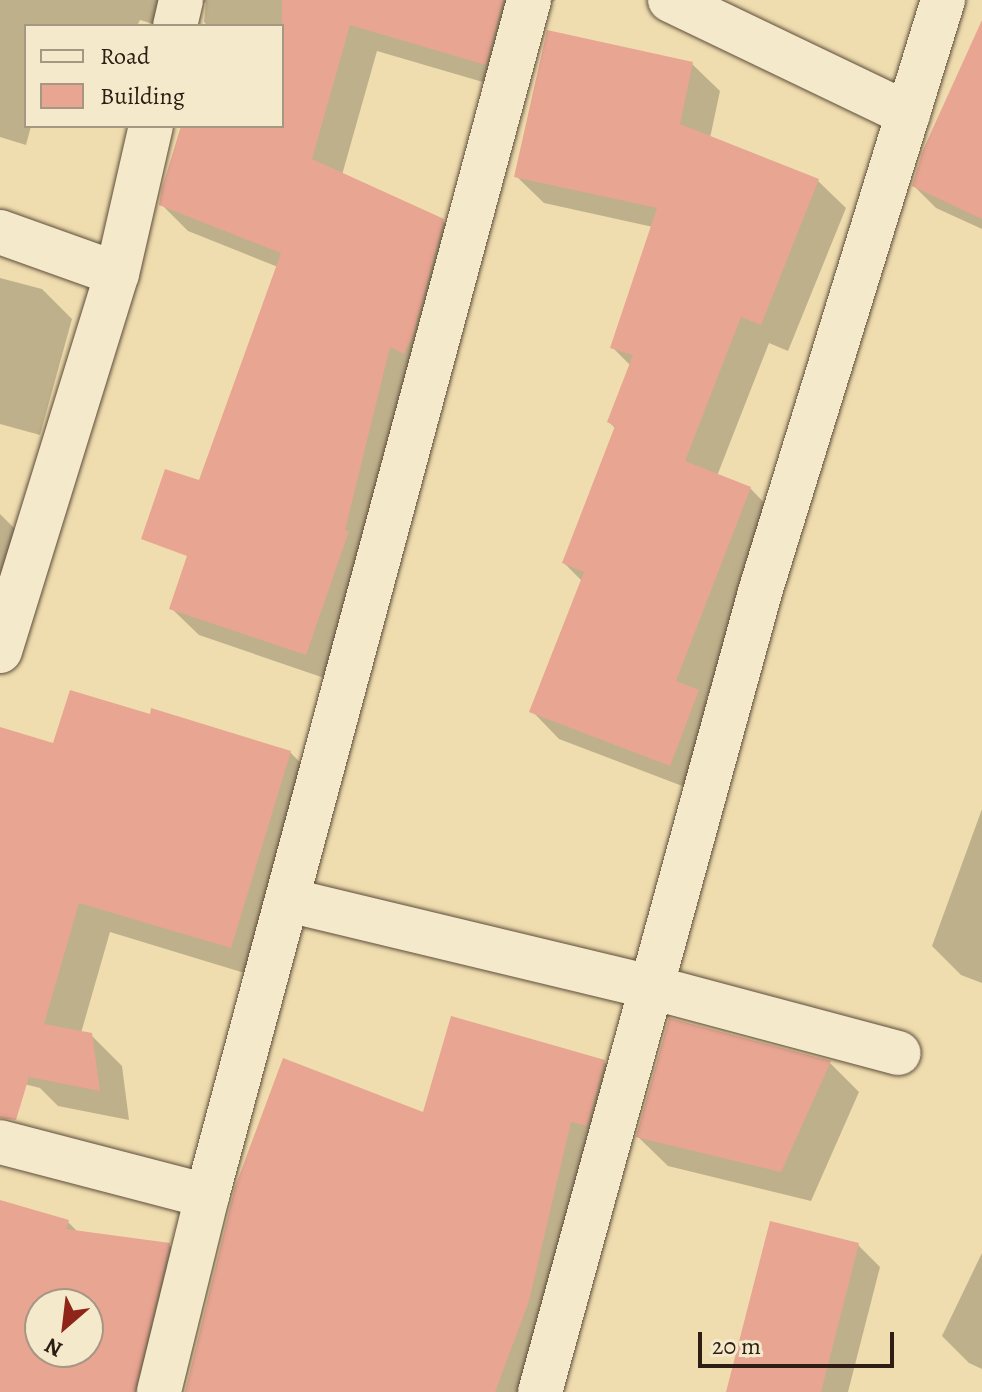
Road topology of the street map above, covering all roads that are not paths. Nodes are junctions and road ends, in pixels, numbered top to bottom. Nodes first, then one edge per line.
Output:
1 (181, 0) edge
2 (529, 0) edge
3 (670, 0) edge
4 (943, 0) edge
5 (175, 24) edge
6 (908, 114) junction
7 (151, 128) edge
8 (0, 232) edge
9 (117, 274) junction
10 (0, 651) edge
11 (288, 900) junction
12 (654, 988) junction
13 (898, 1053) dead end
14 (0, 1142) edge
15 (207, 1196) junction
16 (159, 1392) edge
17 (540, 1392) edge

1 - 5 street
2 - 11 street
3 - 6 street
4 - 6 street
6 - 12 street
7 - 9 street
8 - 9 street
9 - 10 street
11 - 12 street
11 - 15 street
12 - 13 street
12 - 17 street
14 - 15 street
15 - 16 street

